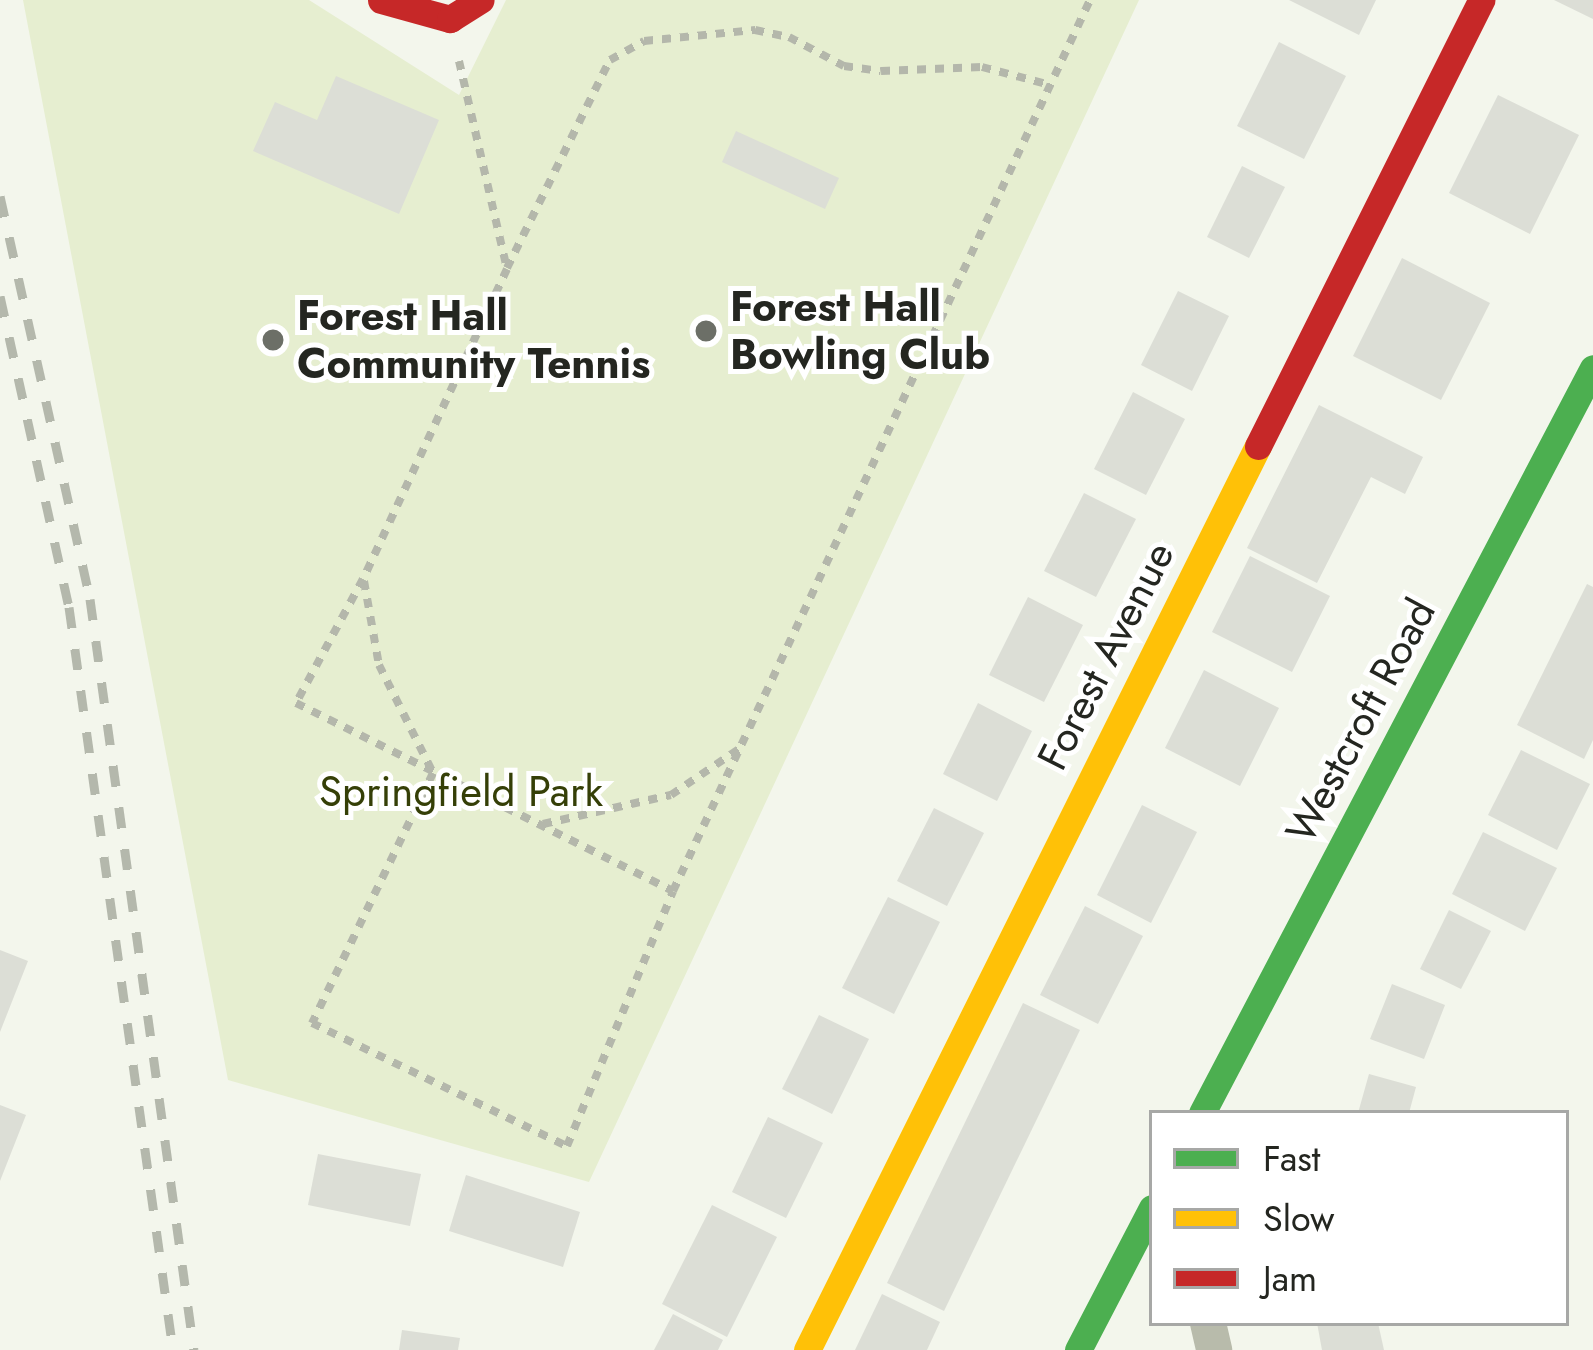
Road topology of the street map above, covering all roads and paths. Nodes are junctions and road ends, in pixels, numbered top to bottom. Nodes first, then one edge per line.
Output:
1 (381, 0) edge
2 (481, 0) edge
3 (1090, 0) edge
4 (1481, 0) edge
5 (450, 19) junction
6 (1050, 86) junction
7 (507, 269) junction
8 (1593, 368) edge
9 (1580, 428) edge
10 (363, 579) junction
11 (740, 748) junction
12 (433, 773) junction
13 (542, 824) junction
14 (674, 891) junction
15 (1204, 1110) edge
16 (1149, 1214) edge
17 (807, 1350) edge
18 (1078, 1350) edge

1 - 5 street
2 - 5 street
3 - 6 path
4 - 17 street, Forest Avenue
5 - 7 path
6 - 7 path
6 - 11 path
7 - 10 path
8 - 9 street, Westcroft Road
9 - 15 street, Westcroft Road
10 - 12 path
10 - 12 path
11 - 13 path
11 - 14 path
12 - 13 path
12 - 14 path
13 - 14 path
16 - 18 street

